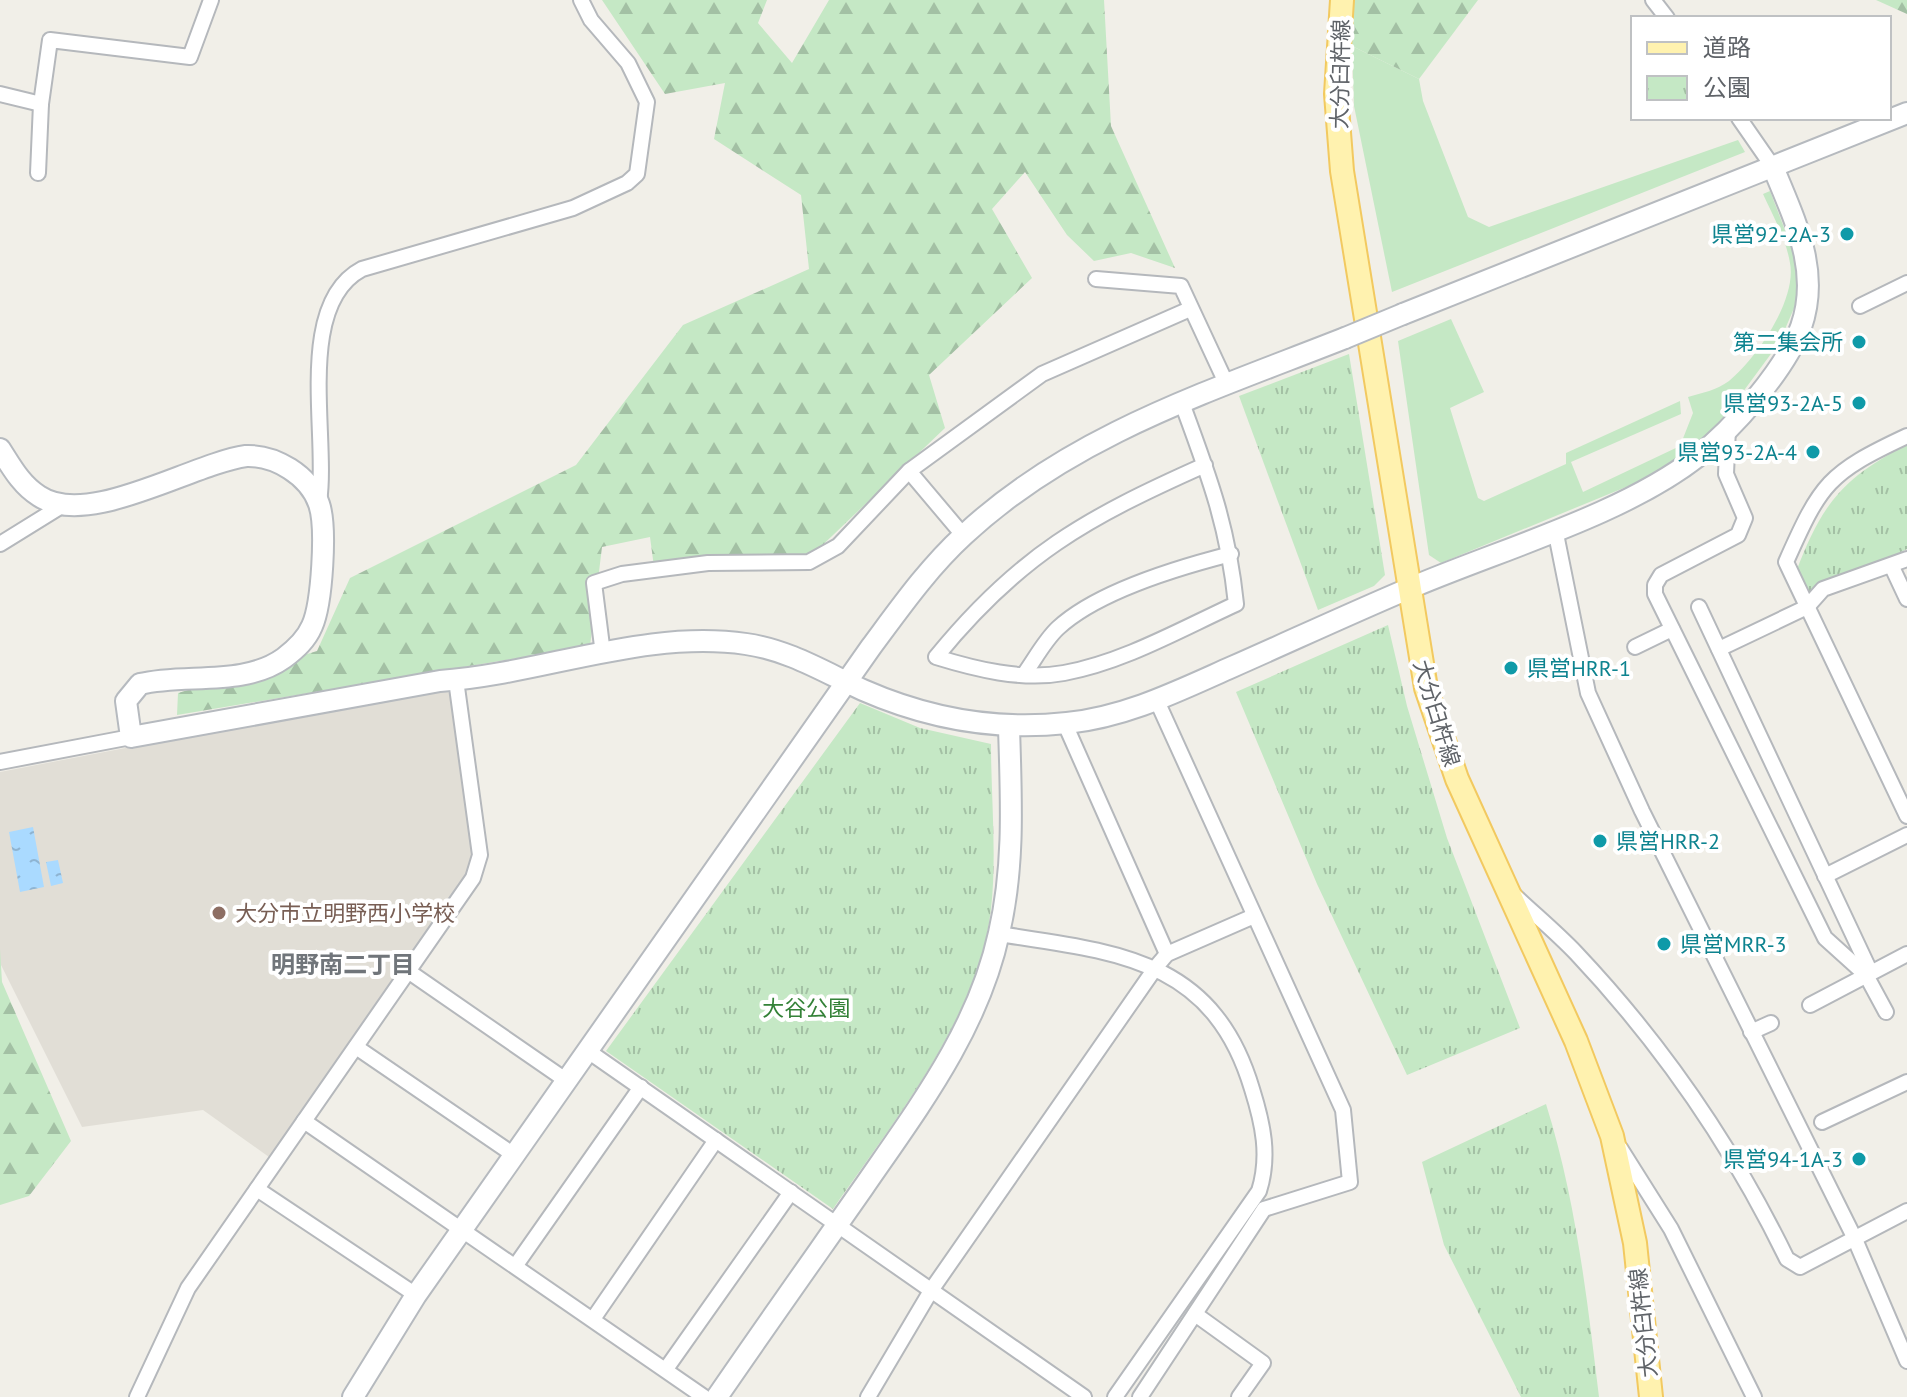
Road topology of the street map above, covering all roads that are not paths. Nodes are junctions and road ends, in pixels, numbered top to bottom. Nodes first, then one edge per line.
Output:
1 (211, 0) edge
2 (581, 0) edge
3 (1342, 0) edge
4 (1653, 0) edge
5 (1665, 16) edge
6 (0, 94) edge
7 (41, 104) junction
8 (1740, 120) edge
9 (1890, 120) edge
10 (1773, 167) junction
11 (38, 173) dead end
12 (1096, 279) dead end
13 (1907, 283) edge
14 (1860, 306) dead end
15 (1190, 309) junction
16 (1227, 385) junction
17 (1182, 403) junction
18 (1728, 428) junction
19 (1907, 436) edge
20 (0, 449) edge
21 (1205, 465) junction
22 (909, 471) junction
23 (319, 502) junction
24 (63, 505) junction
25 (1555, 529) junction
26 (963, 535) junction
27 (0, 544) edge
28 (1231, 554) junction
29 (1907, 559) edge
30 (1892, 567) junction
31 (1409, 589) junction
32 (1907, 599) edge
33 (1699, 607) dead end
34 (1807, 607) junction
35 (1672, 629) junction
36 (1635, 647) dead end
37 (1719, 649) junction
38 (603, 654) junction
39 (1025, 673) junction
40 (456, 680) junction
41 (848, 683) junction
42 (1157, 701) junction
43 (1065, 724) junction
44 (1009, 727) junction
45 (131, 737) junction
46 (0, 762) edge
47 (1907, 816) edge
48 (1907, 835) edge
49 (1825, 876) junction
50 (1504, 881) junction
51 (1254, 916) junction
52 (999, 934) junction
53 (1167, 954) junction
54 (1907, 954) edge
55 (1156, 967) junction
56 (408, 971) junction
57 (1868, 973) junction
58 (1810, 1005) dead end
59 (1886, 1012) dead end
60 (1771, 1023) dead end
61 (1751, 1032) junction
62 (356, 1047) junction
63 (588, 1051) junction
64 (567, 1081) junction
65 (1907, 1082) edge
66 (641, 1087) junction
67 (304, 1121) junction
68 (1822, 1122) dead end
69 (1612, 1136) junction
70 (716, 1140) junction
71 (514, 1155) junction
72 (257, 1189) junction
73 (791, 1192) junction
74 (1258, 1206) junction
75 (1907, 1211) edge
76 (837, 1225) junction
77 (463, 1228) junction
78 (1854, 1237) junction
79 (516, 1265) junction
80 (932, 1289) junction
81 (416, 1295) junction
82 (1195, 1314) junction
83 (593, 1319) junction
84 (1907, 1361) edge
85 (666, 1369) junction
86 (137, 1397) edge
87 (353, 1397) edge
88 (704, 1397) edge
89 (717, 1397) edge
90 (868, 1397) edge
91 (1084, 1397) edge
92 (1115, 1397) edge
93 (1140, 1397) edge
94 (1239, 1397) edge
95 (1651, 1397) edge
96 (1754, 1397) edge

1 - 7 street
2 - 23 street
3 - 31 main road, 大分臼杵線
4 - 5 street
6 - 7 street
7 - 11 street
8 - 10 street
9 - 10 street
10 - 16 street, bridge
10 - 18 street
12 - 15 street
13 - 14 street
15 - 16 street
15 - 22 street
16 - 17 street
17 - 21 street
17 - 26 street
18 - 25 street
18 - 35 street
19 - 34 street
20 - 24 street
21 - 28 street
21 - 39 street
22 - 26 street
22 - 38 street
23 - 24 street
23 - 45 street
24 - 27 street
25 - 31 street
25 - 61 street
26 - 41 street
28 - 39 street
28 - 39 street
29 - 30 street
30 - 32 street
30 - 34 street
31 - 42 street
31 - 50 main road, 大分臼杵線
33 - 37 street
34 - 37 street
34 - 47 street
35 - 36 street
35 - 57 street
37 - 49 street
38 - 40 street
38 - 41 street
40 - 45 street
40 - 56 street
41 - 44 street
41 - 63 street
42 - 43 street
42 - 51 street
43 - 44 street
43 - 53 street
44 - 52 street
45 - 46 street
48 - 49 street
49 - 57 street
50 - 69 main road, 大分臼杵線
50 - 78 street
51 - 53 street
51 - 74 street
52 - 55 street
52 - 76 street
53 - 55 street
54 - 57 street
55 - 74 street
55 - 80 street
56 - 62 street
56 - 64 street
57 - 58 street
57 - 59 street
60 - 61 street
61 - 78 street
62 - 67 street
62 - 71 street
63 - 64 street
63 - 66 street
64 - 71 street
65 - 68 street
66 - 70 street
66 - 79 street
67 - 72 street
67 - 77 street
69 - 95 main road, 大分臼杵線
69 - 96 street
70 - 73 street
70 - 83 street
71 - 77 street
72 - 81 street
72 - 86 street
73 - 76 street
73 - 85 street
74 - 82 street
74 - 92 street
75 - 78 street
76 - 80 street
76 - 89 street
77 - 79 street
77 - 81 street
78 - 84 street
79 - 83 street
80 - 90 street
80 - 91 street
81 - 87 street
82 - 93 street
82 - 94 street
83 - 85 street
85 - 88 street

